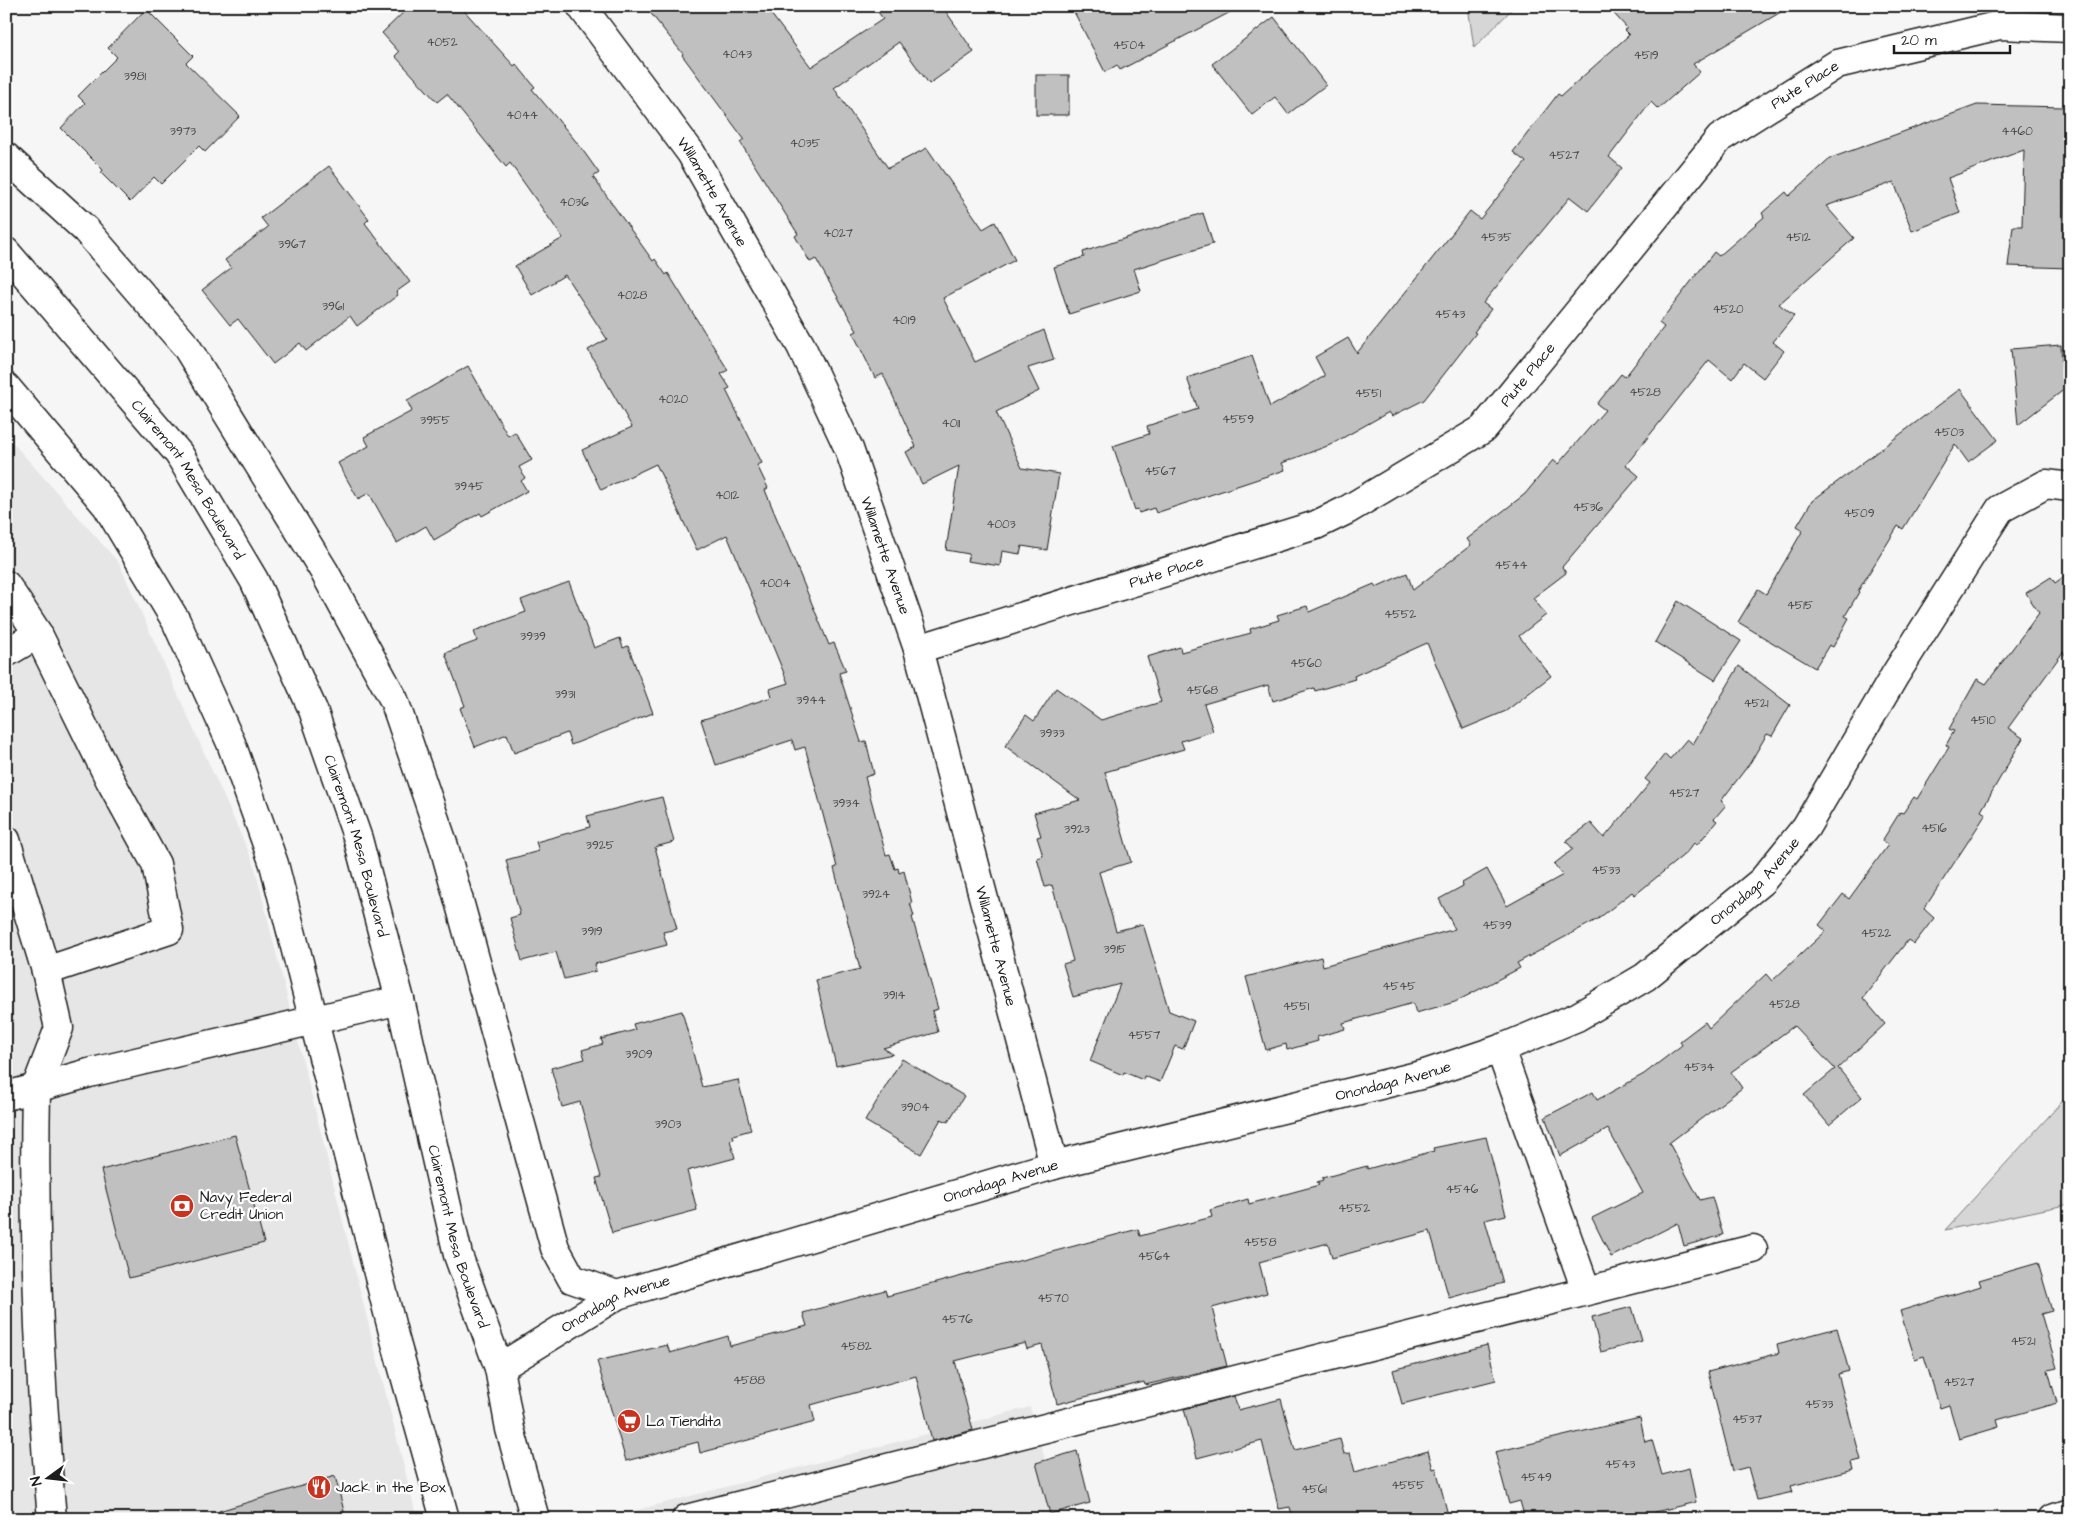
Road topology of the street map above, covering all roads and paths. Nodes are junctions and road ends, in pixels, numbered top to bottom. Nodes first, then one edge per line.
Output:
1 (581, 6) edge
2 (2070, 28) edge
3 (6, 158) edge
4 (6, 252) edge
5 (6, 387) edge
6 (2070, 487) edge
7 (6, 585) edge
8 (38, 634) junction
9 (918, 649) junction
10 (6, 653) edge
11 (6, 840) edge
12 (46, 971) junction
13 (400, 1000) junction
14 (314, 1021) junction
15 (1500, 1049) junction
16 (36, 1088) junction
17 (6, 1096) edge
18 (1054, 1165) junction
19 (1753, 1249) dead end
20 (1586, 1290) junction
21 (618, 1295) junction
22 (499, 1368) junction
23 (2070, 1513) edge
24 (52, 1519) edge
25 (445, 1519) edge
26 (535, 1519) edge
27 (686, 1519) edge
28 (2052, 1519) edge

1 - 9 street, Willamette Avenue
2 - 9 street, Piute Place
3 - 21 street
4 - 13 street, Clairemont Mesa Boulevard
5 - 14 street
6 - 15 street, Onondaga Avenue
7 - 8 street
8 - 10 street
8 - 12 street
9 - 18 street, Willamette Avenue
11 - 12 street
12 - 16 street
13 - 14 street
13 - 22 street, Clairemont Mesa Boulevard
14 - 16 street
14 - 25 street
15 - 18 street, Onondaga Avenue
15 - 20 street
16 - 17 street
16 - 24 street
18 - 21 street, Onondaga Avenue
19 - 20 street
20 - 27 street
21 - 22 street, Onondaga Avenue
22 - 26 street, Clairemont Mesa Boulevard
23 - 28 street

